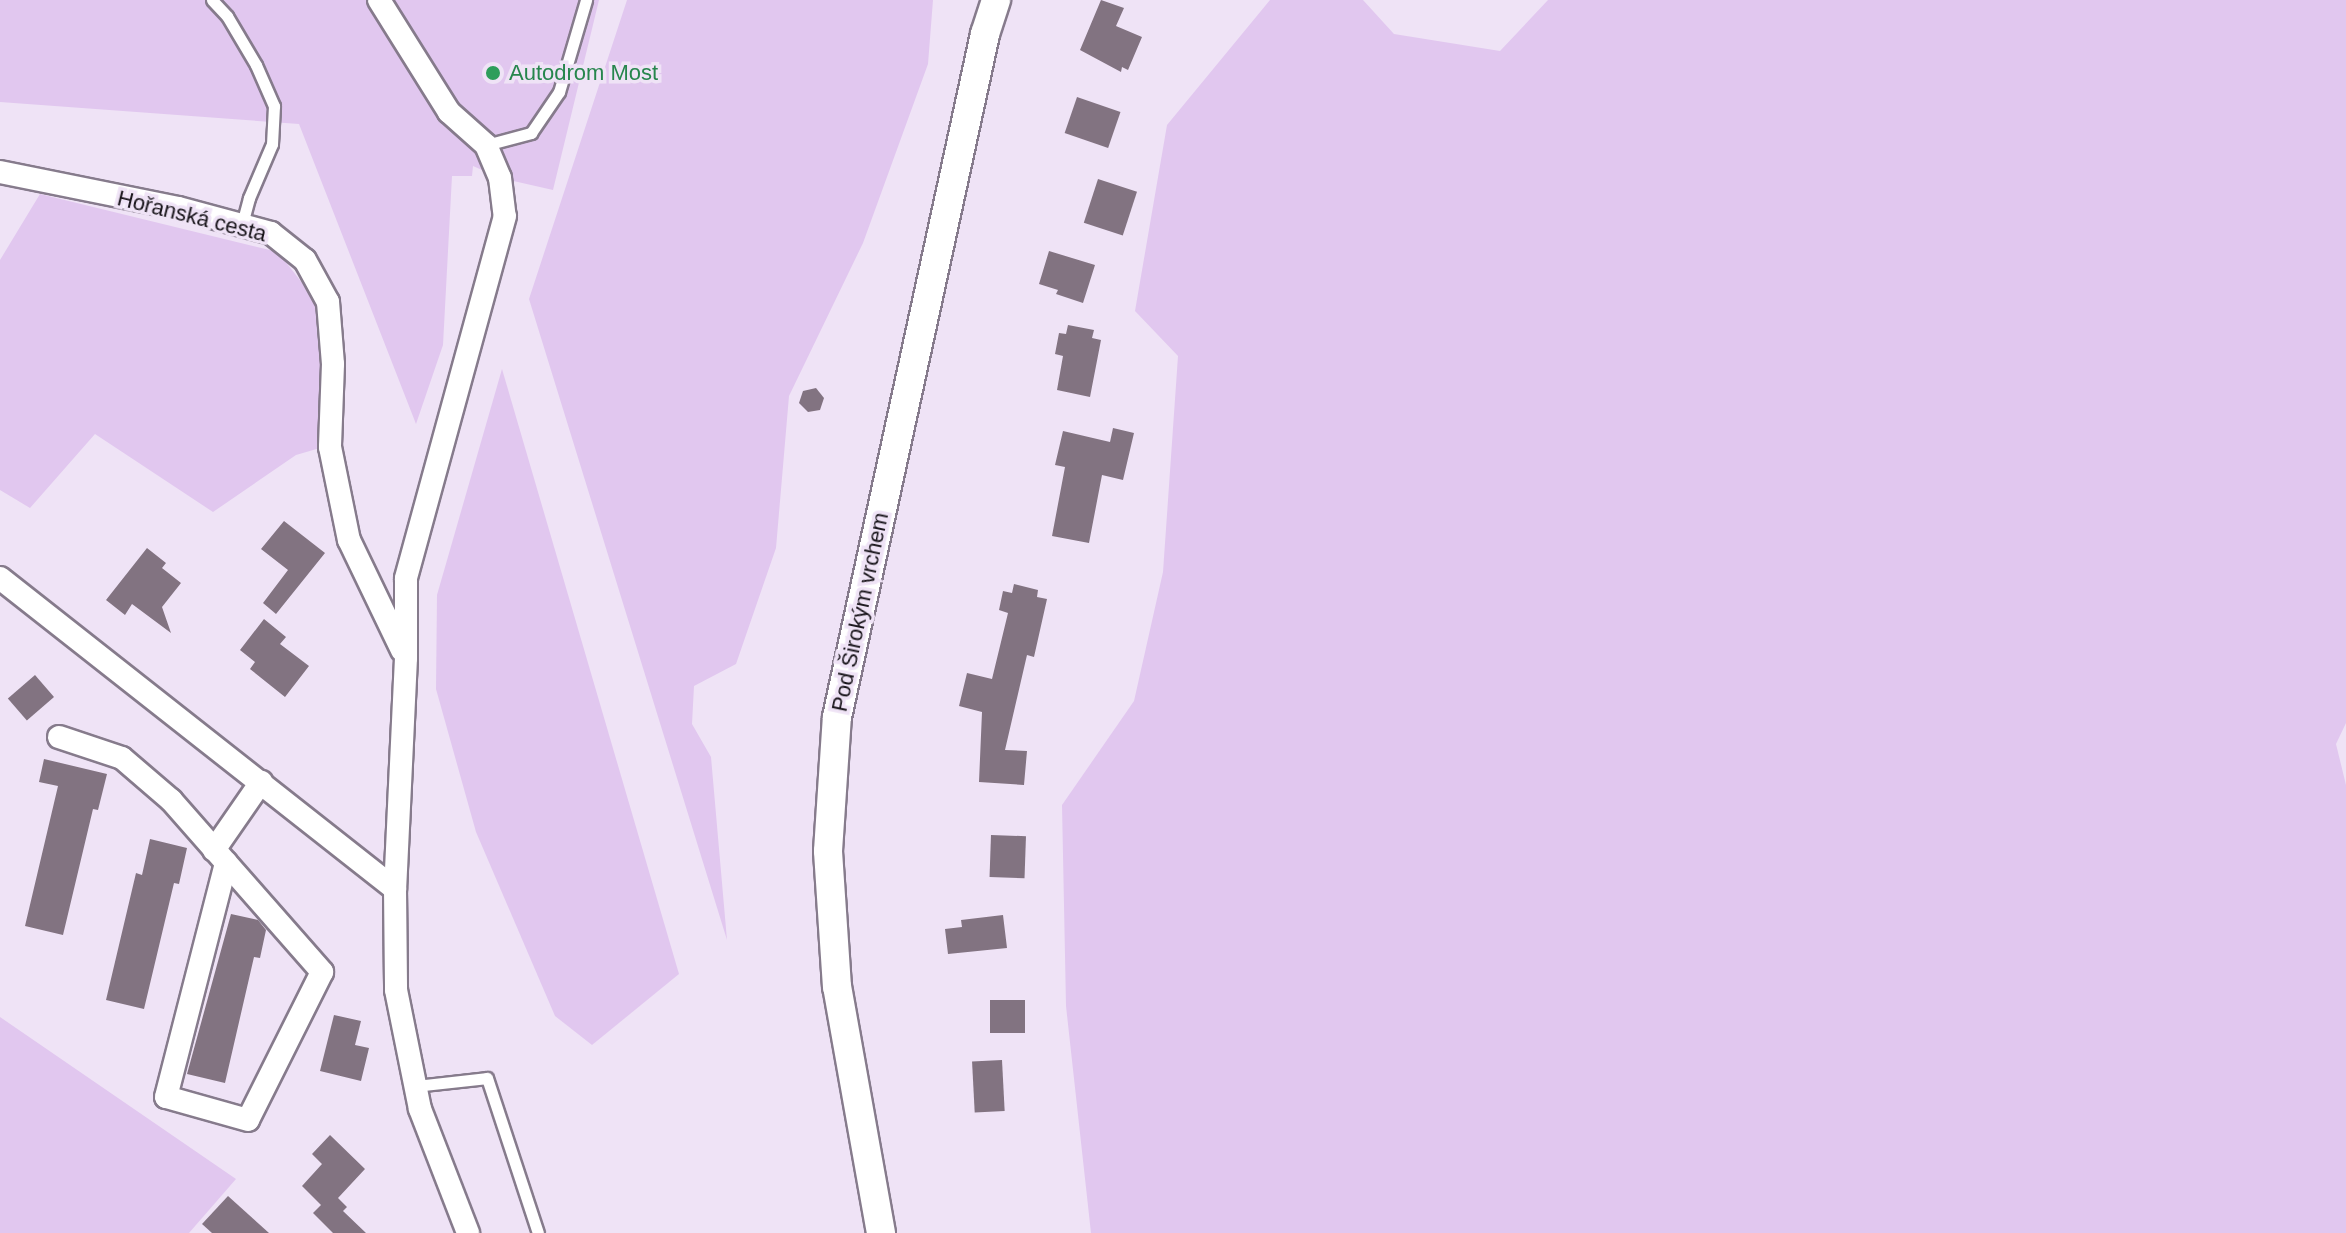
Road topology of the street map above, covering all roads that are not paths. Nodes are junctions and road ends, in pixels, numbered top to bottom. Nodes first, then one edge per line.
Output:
1 (212, 0) edge
2 (379, 0) edge
3 (586, 0) edge
4 (996, 0) edge
5 (486, 145) junction
6 (0, 172) edge
7 (242, 225) junction
8 (0, 578) edge
9 (406, 658) junction
10 (59, 737) dead end
11 (261, 782) junction
12 (220, 856) junction
13 (395, 889) junction
14 (415, 1086) junction
15 (468, 1233) edge
16 (538, 1233) edge
17 (881, 1233) edge

1 - 7 lane
2 - 5 street
3 - 5 lane
4 - 17 street, Pod Širokým vrchem
5 - 9 street
6 - 7 street, Hořanská cesta
7 - 9 street, Hořanská cesta
8 - 11 street
9 - 13 street, Hořanská cesta
10 - 12 street
11 - 12 street
11 - 13 street
12 - 12 street
13 - 14 street, Hořanská cesta
14 - 15 street, Hořanská cesta
14 - 16 lane

